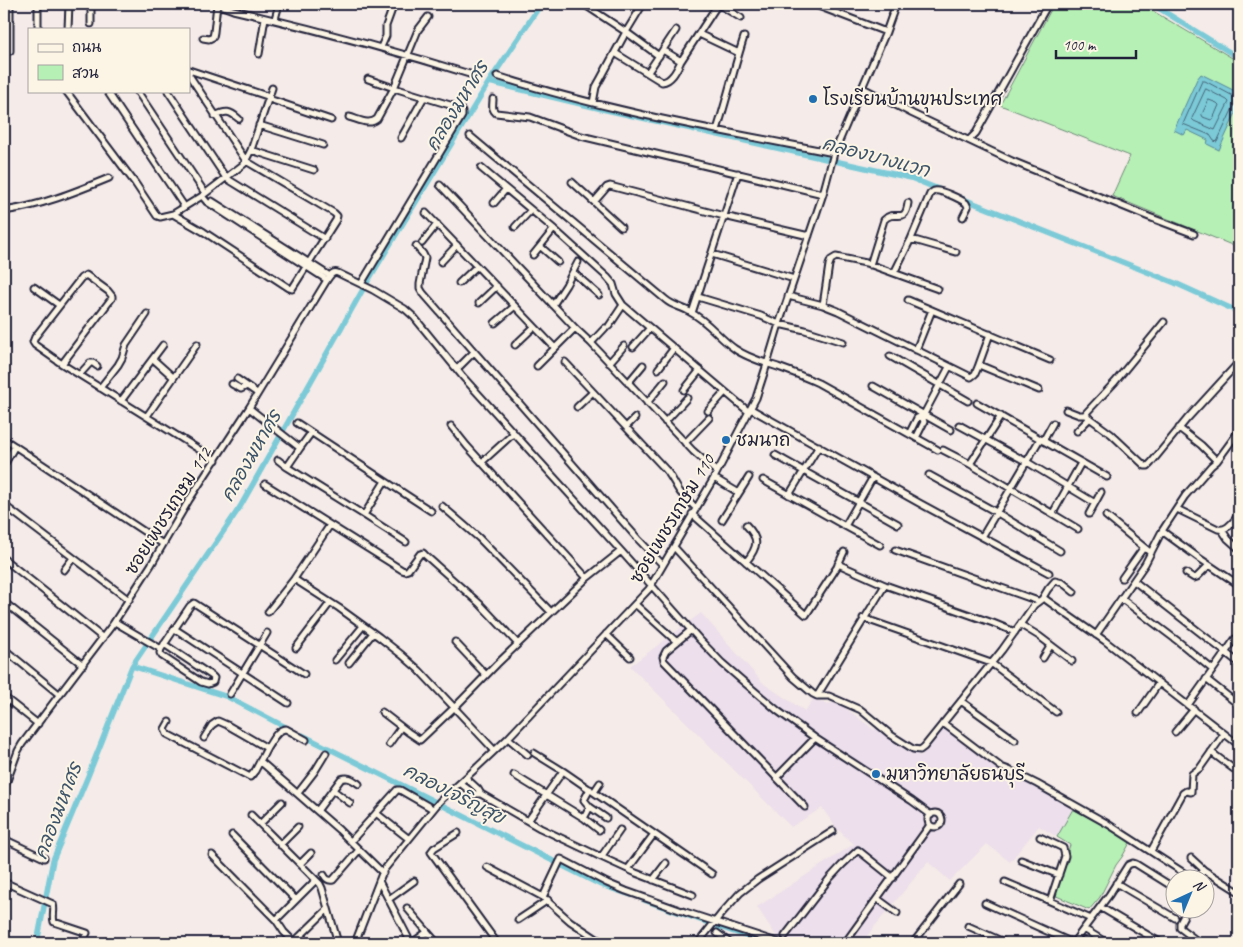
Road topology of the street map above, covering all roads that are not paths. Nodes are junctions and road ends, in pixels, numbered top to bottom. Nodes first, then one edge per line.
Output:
1 (10, 4) edge
2 (38, 4) edge
3 (69, 4) edge
4 (91, 4) edge
5 (216, 4) edge
6 (242, 4) edge
7 (279, 4) edge
8 (394, 4) edge
9 (643, 4) edge
10 (718, 4) edge
11 (814, 4) edge
12 (896, 4) edge
13 (1048, 4) edge
14 (585, 5) edge
15 (240, 11) junction
16 (428, 17) dead end
17 (265, 18) junction
18 (741, 18) dead end
19 (275, 19) junction
20 (91, 24) dead end
21 (38, 28) edge
22 (68, 28) edge
23 (676, 30) dead end
24 (626, 32) junction
25 (886, 32) junction
26 (699, 34) junction
27 (744, 37) dead end
28 (203, 38) dead end
29 (381, 47) junction
30 (663, 50) junction
31 (10, 51) dead end
32 (615, 53) junction
33 (739, 53) junction
34 (259, 54) dead end
35 (406, 56) junction
36 (658, 56) junction
37 (682, 62) junction
38 (190, 70) edge
39 (648, 72) junction
40 (476, 76) dead end
41 (497, 76) dead end
42 (190, 77) edge
43 (368, 78) dead end
44 (272, 88) dead end
45 (394, 88) junction
46 (863, 88) junction
47 (67, 92) edge
48 (108, 92) edge
49 (139, 92) edge
50 (169, 92) edge
51 (424, 97) junction
52 (269, 98) junction
53 (493, 100) dead end
54 (593, 103) junction
55 (215, 116) junction
56 (350, 117) dead end
57 (239, 119) dead end
58 (331, 120) dead end
59 (259, 125) junction
60 (717, 130) junction
61 (470, 136) dead end
62 (401, 138) dead end
63 (969, 140) junction
64 (323, 145) dead end
65 (251, 150) junction
66 (834, 155) junction
67 (246, 161) junction
68 (481, 168) dead end
69 (314, 170) dead end
70 (738, 173) junction
71 (109, 178) dead end
72 (226, 178) junction
73 (572, 182) dead end
74 (440, 186) dead end
75 (506, 189) junction
76 (823, 194) junction
77 (204, 196) junction
78 (594, 202) junction
79 (908, 202) dead end
80 (494, 203) dead end
81 (184, 206) junction
82 (531, 210) junction
83 (4, 211) edge
84 (426, 213) dead end
85 (173, 214) junction
86 (724, 216) junction
87 (963, 217) dead end
88 (437, 224) junction
89 (515, 227) dead end
90 (621, 227) dead end
91 (554, 229) junction
92 (1194, 234) dead end
93 (809, 236) junction
94 (324, 239) junction
95 (911, 240) junction
96 (422, 243) dead end
97 (457, 245) junction
98 (416, 246) dead end
99 (541, 247) junction
100 (956, 252) dead end
101 (712, 254) junction
102 (533, 255) dead end
103 (441, 262) dead end
104 (558, 262) dead end
105 (578, 262) dead end
106 (870, 264) junction
107 (308, 265) junction
108 (477, 266) junction
109 (573, 272) junction
110 (894, 273) junction
111 (328, 278) junction
112 (794, 279) junction
113 (460, 283) dead end
114 (363, 285) junction
115 (34, 286) dead end
116 (496, 286) junction
117 (938, 289) dead end
118 (599, 295) dead end
119 (788, 296) junction
120 (698, 297) junction
121 (908, 300) dead end
122 (479, 303) dead end
123 (59, 305) junction
124 (553, 305) junction
125 (622, 305) junction
126 (823, 305) junction
127 (515, 306) junction
128 (932, 310) junction
129 (692, 313) junction
130 (146, 314) dead end
131 (1164, 322) dead end
132 (495, 323) dead end
133 (779, 324) junction
134 (534, 326) junction
135 (575, 328) junction
136 (650, 328) junction
137 (990, 334) junction
138 (843, 342) dead end
139 (591, 343) junction
140 (197, 344) dead end
141 (163, 345) dead end
142 (515, 345) dead end
143 (624, 346) dead end
144 (633, 347) dead end
145 (555, 348) junction
146 (674, 348) junction
147 (916, 350) junction
148 (474, 352) junction
149 (890, 356) dead end
150 (153, 359) junction
151 (1050, 360) dead end
152 (565, 362) dead end
153 (1239, 362) edge
154 (609, 363) junction
155 (62, 364) junction
156 (643, 364) dead end
157 (767, 364) junction
158 (979, 365) junction
159 (97, 366) dead end
160 (537, 366) dead end
161 (457, 369) junction
162 (658, 369) dead end
163 (948, 369) dead end
164 (700, 370) junction
165 (80, 374) junction
166 (173, 377) junction
167 (237, 379) dead end
168 (665, 381) dead end
169 (628, 383) junction
170 (232, 384) dead end
171 (940, 385) junction
172 (247, 386) junction
173 (873, 386) dead end
174 (100, 388) junction
175 (684, 390) dead end
176 (1040, 390) dead end
177 (593, 392) junction
178 (725, 392) junction
179 (257, 393) junction
180 (687, 398) dead end
181 (121, 401) junction
182 (968, 401) dead end
183 (647, 403) junction
184 (977, 403) dead end
185 (577, 407) dead end
186 (249, 408) junction
187 (750, 410) junction
188 (1066, 410) dead end
189 (708, 411) dead end
190 (147, 416) junction
191 (923, 416) junction
192 (1001, 416) junction
193 (1088, 417) junction
194 (635, 418) dead end
195 (709, 418) dead end
196 (665, 422) junction
197 (298, 423) dead end
198 (1053, 424) dead end
199 (959, 425) dead end
200 (450, 426) dead end
201 (626, 427) junction
202 (1180, 428) junction
203 (951, 430) dead end
204 (1078, 431) dead end
205 (1239, 432) edge
206 (311, 433) junction
207 (514, 433) junction
208 (909, 434) junction
209 (916, 438) junction
210 (4, 439) edge
211 (986, 440) junction
212 (1042, 440) junction
213 (685, 443) junction
214 (15, 446) junction
215 (819, 446) junction
216 (300, 448) junction
217 (775, 455) dead end
218 (216, 460) junction
219 (278, 460) dead end
220 (1217, 461) junction
221 (482, 462) junction
222 (1027, 462) junction
223 (1081, 462) junction
224 (970, 464) junction
225 (4, 465) edge
226 (287, 467) junction
227 (717, 472) junction
228 (804, 472) junction
229 (929, 475) dead end
230 (748, 477) dead end
231 (874, 477) junction
232 (1107, 477) dead end
233 (714, 478) junction
234 (763, 480) dead end
235 (385, 481) junction
236 (265, 484) dead end
237 (1067, 486) junction
238 (1011, 489) junction
239 (1102, 492) dead end
240 (739, 493) junction
241 (790, 495) junction
242 (858, 502) junction
243 (1095, 503) junction
244 (4, 505) edge
245 (442, 506) dead end
246 (696, 508) junction
247 (1177, 509) junction
248 (431, 511) dead end
249 (996, 512) junction
250 (1053, 513) junction
251 (692, 514) junction
252 (1090, 514) dead end
253 (364, 515) junction
254 (1239, 515) edge
255 (1106, 516) dead end
256 (722, 520) dead end
257 (898, 524) dead end
258 (330, 525) junction
259 (746, 525) dead end
260 (845, 526) junction
261 (1078, 529) dead end
262 (1222, 530) junction
263 (1162, 531) junction
264 (982, 537) junction
265 (406, 542) dead end
266 (163, 544) junction
267 (880, 545) dead end
268 (674, 547) junction
269 (1144, 547) junction
270 (1238, 548) edge
271 (895, 550) dead end
272 (621, 551) junction
273 (1060, 551) dead end
274 (844, 552) dead end
275 (1151, 553) junction
276 (73, 558) junction
277 (4, 559) edge
278 (746, 562) junction
279 (838, 564) junction
280 (663, 565) junction
281 (1209, 565) junction
282 (64, 570) dead end
283 (1049, 573) dead end
284 (1186, 573) dead end
285 (587, 578) junction
286 (1122, 578) dead end
287 (294, 579) junction
288 (1134, 581) junction
289 (652, 585) junction
290 (885, 585) junction
291 (1239, 585) edge
292 (1074, 592) dead end
293 (1122, 599) junction
294 (128, 600) junction
295 (1040, 600) junction
296 (4, 602) edge
297 (330, 603) junction
298 (634, 604) junction
299 (268, 612) dead end
300 (551, 612) junction
301 (863, 618) junction
302 (115, 622) junction
303 (1021, 625) junction
304 (363, 626) junction
305 (175, 630) junction
306 (691, 630) junction
307 (1015, 632) junction
308 (267, 633) dead end
309 (373, 633) junction
310 (606, 634) junction
311 (1096, 635) junction
312 (103, 638) junction
313 (1235, 639) dead end
314 (455, 642) dead end
315 (677, 642) junction
316 (518, 644) junction
317 (260, 645) junction
318 (1051, 645) junction
319 (161, 647) junction
320 (296, 648) dead end
321 (4, 649) edge
322 (1226, 652) junction
323 (630, 657) dead end
324 (1043, 658) dead end
325 (335, 660) dead end
326 (1072, 661) dead end
327 (349, 663) dead end
328 (991, 663) junction
329 (1239, 663) edge
330 (83, 665) junction
331 (1213, 670) junction
332 (242, 674) junction
333 (304, 674) dead end
334 (486, 675) junction
335 (1206, 679) junction
336 (1159, 683) junction
337 (230, 694) dead end
338 (60, 695) junction
339 (817, 696) junction
340 (4, 697) edge
341 (961, 701) junction
342 (288, 703) dead end
343 (1188, 705) junction
344 (1239, 705) edge
345 (454, 707) junction
346 (1194, 709) junction
347 (382, 712) dead end
348 (1056, 712) dead end
349 (1138, 713) dead end
350 (169, 722) dead end
351 (943, 723) junction
352 (38, 724) junction
353 (400, 727) junction
354 (1175, 732) dead end
355 (1224, 734) junction
356 (204, 738) dead end
357 (508, 738) junction
358 (815, 738) junction
359 (306, 740) dead end
360 (1015, 740) dead end
361 (389, 744) dead end
362 (1239, 746) edge
363 (267, 748) junction
364 (494, 750) junction
365 (1211, 752) junction
366 (326, 753) dead end
367 (534, 753) dead end
368 (528, 755) dead end
369 (260, 761) junction
370 (563, 771) junction
371 (1239, 773) edge
372 (514, 775) dead end
373 (777, 777) junction
374 (466, 778) junction
375 (460, 783) junction
376 (359, 784) dead end
377 (600, 784) dead end
378 (4, 789) edge
379 (333, 790) junction
380 (592, 791) junction
381 (298, 793) junction
382 (481, 794) junction
383 (546, 794) junction
384 (282, 802) dead end
385 (350, 803) dead end
386 (590, 807) junction
387 (804, 807) dead end
388 (434, 808) junction
389 (317, 811) junction
390 (376, 813) junction
391 (251, 815) dead end
392 (931, 815) junction
393 (584, 818) junction
394 (606, 818) dead end
395 (528, 821) junction
396 (260, 824) junction
397 (930, 825) junction
398 (298, 827) dead end
399 (599, 830) dead end
400 (620, 830) dead end
401 (833, 831) dead end
402 (458, 833) dead end
403 (654, 834) junction
404 (232, 835) dead end
405 (1040, 837) dead end
406 (409, 839) junction
407 (4, 840) edge
408 (351, 841) junction
409 (280, 845) junction
410 (359, 850) junction
411 (1151, 851) junction
412 (310, 853) dead end
413 (212, 855) dead end
414 (601, 857) junction
415 (44, 858) dead end
416 (1191, 858) dead end
417 (1021, 860) dead end
418 (666, 863) dead end
419 (300, 864) junction
420 (487, 867) dead end
421 (628, 870) junction
422 (1180, 870) edge
423 (1204, 870) edge
424 (383, 873) junction
425 (712, 874) dead end
426 (324, 875) dead end
427 (1059, 875) junction
428 (893, 878) junction
429 (1216, 878) edge
430 (316, 880) junction
431 (414, 880) dead end
432 (653, 880) junction
433 (379, 881) junction
434 (4, 882) edge
435 (1005, 882) dead end
436 (1116, 883) junction
437 (1166, 883) edge
438 (959, 884) dead end
439 (1239, 892) edge
440 (694, 895) dead end
441 (545, 898) junction
442 (389, 899) junction
443 (878, 899) junction
444 (296, 900) junction
445 (1050, 901) junction
446 (985, 903) dead end
447 (1100, 907) junction
448 (407, 908) dead end
449 (328, 909) junction
450 (1166, 913) edge
451 (897, 914) dead end
452 (1091, 919) junction
453 (276, 920) junction
454 (518, 920) dead end
455 (1182, 920) edge
456 (714, 923) junction
457 (968, 926) dead end
458 (1084, 929) junction
459 (427, 932) junction
460 (717, 933) dead end
461 (785, 936) dead end
462 (293, 942) edge
463 (82, 943) edge
464 (338, 943) edge
465 (355, 943) edge
466 (412, 943) edge
467 (437, 943) edge
468 (497, 943) edge
469 (603, 943) edge
470 (698, 943) edge
471 (730, 943) edge
472 (780, 943) edge
473 (845, 943) edge
474 (912, 943) edge
475 (1006, 943) edge
476 (1107, 943) edge
477 (1160, 943) edge
478 (1200, 943) edge

1 - 31 street
2 - 21 street
3 - 22 street
4 - 20 street
5 - 15 street
5 - 28 street
6 - 15 street
7 - 19 street
8 - 29 street
9 - 24 street
10 - 18 street
10 - 26 street
11 - 25 street
12 - 25 street, ซอยเพชรเกษม 110
13 - 63 street
14 - 24 street
15 - 17 street
16 - 35 street
17 - 19 street
17 - 34 street
19 - 29 street
23 - 30 street
24 - 32 street
24 - 36 street
25 - 46 street, ซอยเพชรเกษม 110
26 - 33 street
26 - 37 street
27 - 33 street
29 - 35 street
30 - 36 street
30 - 37 street
32 - 39 street
32 - 54 street
33 - 60 street
35 - 40 street
35 - 45 street
36 - 39 street
37 - 39 street
38 - 52 street
41 - 54 street
42 - 55 street
43 - 45 street
44 - 52 street
45 - 51 street
45 - 56 street
46 - 63 street
46 - 66 street, ซอยเพชรเกษม 110
47 - 85 street
48 - 81 street
49 - 77 street
50 - 72 street
51 - 62 street
51 - 114 street
52 - 58 street
52 - 59 street
53 - 70 street
54 - 60 street
55 - 57 street
55 - 67 street
59 - 64 street
59 - 65 street
60 - 66 street
61 - 129 street
63 - 92 street
65 - 67 street
65 - 69 street
66 - 76 street, ซอยเพชรเกษม 110
67 - 72 street
67 - 94 street
68 - 75 street
70 - 76 street
70 - 86 street
71 - 83 street
72 - 77 street
72 - 94 street
73 - 78 street
74 - 124 street
75 - 80 street
75 - 82 street
76 - 93 street, ซอยเพชรเกษม 110
77 - 81 street
77 - 107 street
78 - 86 street
78 - 90 street
79 - 106 street
81 - 85 street
82 - 89 street
82 - 91 street
84 - 88 street
85 - 107 street
86 - 93 street
86 - 101 street
87 - 95 street
88 - 96 street
88 - 97 street
91 - 99 street
91 - 125 street
93 - 112 street, ซอยเพชรเกษม 110
94 - 107 street
95 - 100 street
95 - 110 street
97 - 103 street
97 - 108 street
98 - 148 street
99 - 102 street
99 - 104 street
101 - 112 street
101 - 120 street
105 - 109 street
106 - 110 street
106 - 126 street
107 - 111 street
108 - 113 street
108 - 116 street
109 - 118 street
109 - 124 street
110 - 117 street
111 - 114 street
111 - 179 street, ซอยเพชรเกษม 112
112 - 119 street, ซอยเพชรเกษม 110
114 - 161 street
115 - 123 street
116 - 122 street
116 - 127 street
119 - 126 street
119 - 133 street, ซอยเพชรเกษม 110
120 - 129 street
120 - 133 street
121 - 128 street
123 - 155 street
123 - 155 street
124 - 135 street
125 - 136 street
125 - 139 street
126 - 147 street
127 - 132 street
127 - 134 street
128 - 137 street
128 - 147 street
129 - 157 street
130 - 174 street
131 - 193 street
133 - 138 street
133 - 157 street, ซอยเพชรเกษม 110
134 - 142 street
134 - 145 street
135 - 139 street
135 - 145 street
136 - 144 street
136 - 146 street
137 - 151 street
137 - 158 street
139 - 154 street
140 - 166 street
141 - 150 street
143 - 154 street
145 - 160 street
146 - 162 street
146 - 164 street
147 - 158 street
148 - 161 street
148 - 280 street
149 - 171 street
150 - 166 street
150 - 181 street
152 - 177 street
153 - 202 street
154 - 169 street
155 - 165 street
156 - 169 street
157 - 187 street, ซอยเพชรเกษม 110
157 - 208 street
158 - 176 street
159 - 165 street
161 - 207 street
163 - 171 street
164 - 175 street
164 - 178 street
165 - 174 street
166 - 190 street
167 - 172 street
168 - 183 street
169 - 183 street
170 - 172 street
171 - 182 street
171 - 191 street
172 - 179 street
173 - 191 street
174 - 181 street
177 - 185 street
177 - 201 street
178 - 187 street
178 - 189 street
179 - 186 street, ซอยเพชรเกษม 112
180 - 196 street
181 - 190 street
183 - 196 street
184 - 192 street
186 - 216 street
186 - 218 street, ซอยเพชรเกษม 112
187 - 215 street
187 - 227 street, ซอยเพชรเกษม 110
188 - 193 street
190 - 218 street
191 - 203 street
191 - 208 street
191 - 209 street
192 - 211 street
192 - 212 street
193 - 202 street
193 - 204 street
194 - 201 street
195 - 213 street
196 - 213 street
197 - 206 street
198 - 212 street
199 - 211 street
200 - 221 street
201 - 246 street
202 - 220 street
205 - 220 street
206 - 216 street
206 - 235 street
207 - 221 street
207 - 272 street
208 - 209 street
209 - 224 street
210 - 214 street
211 - 222 street
211 - 224 street
212 - 222 street
212 - 223 street
213 - 227 street
214 - 225 street
214 - 266 street
215 - 228 street
215 - 231 street
216 - 226 street
217 - 228 street
218 - 266 street, ซอยเพชรเกษม 112
219 - 226 street
220 - 247 street
221 - 285 street
222 - 237 street
222 - 238 street
223 - 232 street
223 - 237 street
224 - 238 street
226 - 253 street
227 - 233 street, ซอยเพชรเกษม 110
228 - 241 street
228 - 242 street
229 - 249 street
230 - 240 street
231 - 242 street
231 - 264 street
233 - 240 street
233 - 246 street, ซอยเพชรเกษม 110
234 - 241 street
235 - 248 street
235 - 253 street
236 - 258 street
237 - 243 street
237 - 250 street
238 - 249 street
238 - 250 street
239 - 243 street
240 - 256 street
241 - 260 street
242 - 257 street
242 - 260 street
243 - 252 street
244 - 276 street
245 - 300 street
246 - 251 street, ซอยเพชรเกษม 110
247 - 262 street
247 - 263 street
249 - 264 street
249 - 273 street
250 - 261 street
251 - 268 street, ซอยเพชรเกษม 110
251 - 278 street
253 - 265 street
254 - 262 street
255 - 269 street
258 - 287 street
258 - 316 street
259 - 278 street
260 - 267 street
262 - 270 street
263 - 275 street
263 - 281 street
264 - 283 street
266 - 294 street, ซอยเพชรเกษม 112
268 - 280 street, ซอยเพชรเกษม 110
268 - 339 street
269 - 275 street
269 - 286 street
271 - 295 street
272 - 285 street
272 - 289 street
274 - 279 street
275 - 288 street
276 - 282 street
276 - 294 street
277 - 312 street
278 - 279 street
279 - 290 street
280 - 289 street, ซอยเพชรเกษม 110
281 - 284 street
281 - 291 street
285 - 300 street
287 - 297 street
287 - 299 street
288 - 293 street
288 - 322 street
289 - 298 street, ซอยเพชรเกษม 110
289 - 306 street
290 - 301 street
290 - 307 street
292 - 295 street
293 - 311 street
293 - 331 street
294 - 302 street, ซอยเพชรเกษม 112
295 - 303 street
295 - 311 street
296 - 330 street
297 - 304 street
297 - 320 street
298 - 310 street, ซอยเพชรเกษม 110
298 - 315 street
300 - 316 street
301 - 328 street
301 - 339 street
302 - 312 street, ซอยเพชรเกษม 112
302 - 319 street
303 - 307 street
303 - 318 street
304 - 309 street
304 - 325 street
305 - 317 street
305 - 319 street
305 - 332 street
306 - 315 street
306 - 358 street
307 - 328 street
308 - 317 street
309 - 327 street
309 - 345 street
310 - 323 street
310 - 357 street, ซอยเพชรเกษม 110
311 - 336 street
312 - 330 street, ซอยเพชรเกษม 112
313 - 322 street
314 - 334 street
315 - 373 street
316 - 334 street
317 - 332 street
317 - 333 street
318 - 324 street
318 - 326 street
319 - 319 street
321 - 338 street
322 - 329 street
322 - 331 street
328 - 341 street
328 - 348 street
330 - 338 street, ซอยเพชรเกษม 112
331 - 335 street
332 - 337 street
332 - 342 street
334 - 345 street
335 - 343 street
335 - 344 street
336 - 343 street
336 - 349 street
338 - 352 street, ซอยเพชรเกษม 112
339 - 351 street
340 - 352 street
341 - 351 street
341 - 360 street
343 - 346 street
345 - 353 street
345 - 364 street
346 - 354 street
346 - 355 street
347 - 353 street
350 - 369 street
351 - 411 street
352 - 378 street, ซอยเพชรเกษม 112
353 - 361 street
355 - 362 street
355 - 365 street
356 - 363 street
357 - 364 street, ซอยเพชรเกษม 110
357 - 368 street
358 - 373 street
358 - 392 street
359 - 363 street
363 - 369 street
364 - 374 street, ซอยเพชรเกษม 110
365 - 371 street
365 - 411 street
366 - 381 street
367 - 370 street
369 - 381 street
370 - 380 street
370 - 383 street
372 - 383 street
373 - 387 street
374 - 375 street, ซอยเพชรเกษม 110
374 - 382 street
375 - 382 street
375 - 388 street, ซอยเพชรเกษม 110
376 - 379 street
377 - 380 street
379 - 385 street
379 - 389 street
380 - 386 street
380 - 403 street
381 - 389 street
382 - 395 street
383 - 393 street
383 - 395 street
384 - 396 street
386 - 393 street
386 - 394 street
388 - 390 street
388 - 406 street, ซอยเพชรเกษม 110
389 - 408 street
390 - 406 street
390 - 408 street
391 - 396 street
392 - 397 street
392 - 397 street
393 - 399 street
395 - 414 street
396 - 409 street
397 - 428 street
398 - 409 street
400 - 414 street
401 - 456 street
402 - 468 street
403 - 421 street
403 - 425 street
404 - 444 street
405 - 427 street
406 - 424 street, ซอยเพชรเกษม 110
407 - 415 street
408 - 410 street
409 - 419 street
410 - 424 street
410 - 426 street
411 - 422 street
412 - 419 street
413 - 453 street
414 - 421 street
416 - 423 street
417 - 427 street
418 - 432 street
419 - 430 street
420 - 441 street
421 - 432 street
424 - 433 street, ซอยเพชรเกษม 110
427 - 445 street
428 - 443 street
428 - 461 street
429 - 439 street
430 - 444 street
430 - 449 street
431 - 442 street
432 - 440 street
433 - 442 street
433 - 465 street, ซอยเพชรเกษม 110
434 - 463 street
435 - 445 street
436 - 437 street
436 - 447 street
436 - 450 street
438 - 474 street
441 - 454 street
441 - 456 street
441 - 469 street
442 - 466 street
443 - 451 street
443 - 473 street
444 - 453 street
445 - 452 street
446 - 458 street
447 - 452 street
447 - 477 street
448 - 459 street
449 - 462 street
449 - 464 street
452 - 458 street
453 - 462 street
455 - 478 street
456 - 470 street
456 - 472 street
457 - 475 street
458 - 476 street
459 - 466 street
459 - 467 street
460 - 471 street

